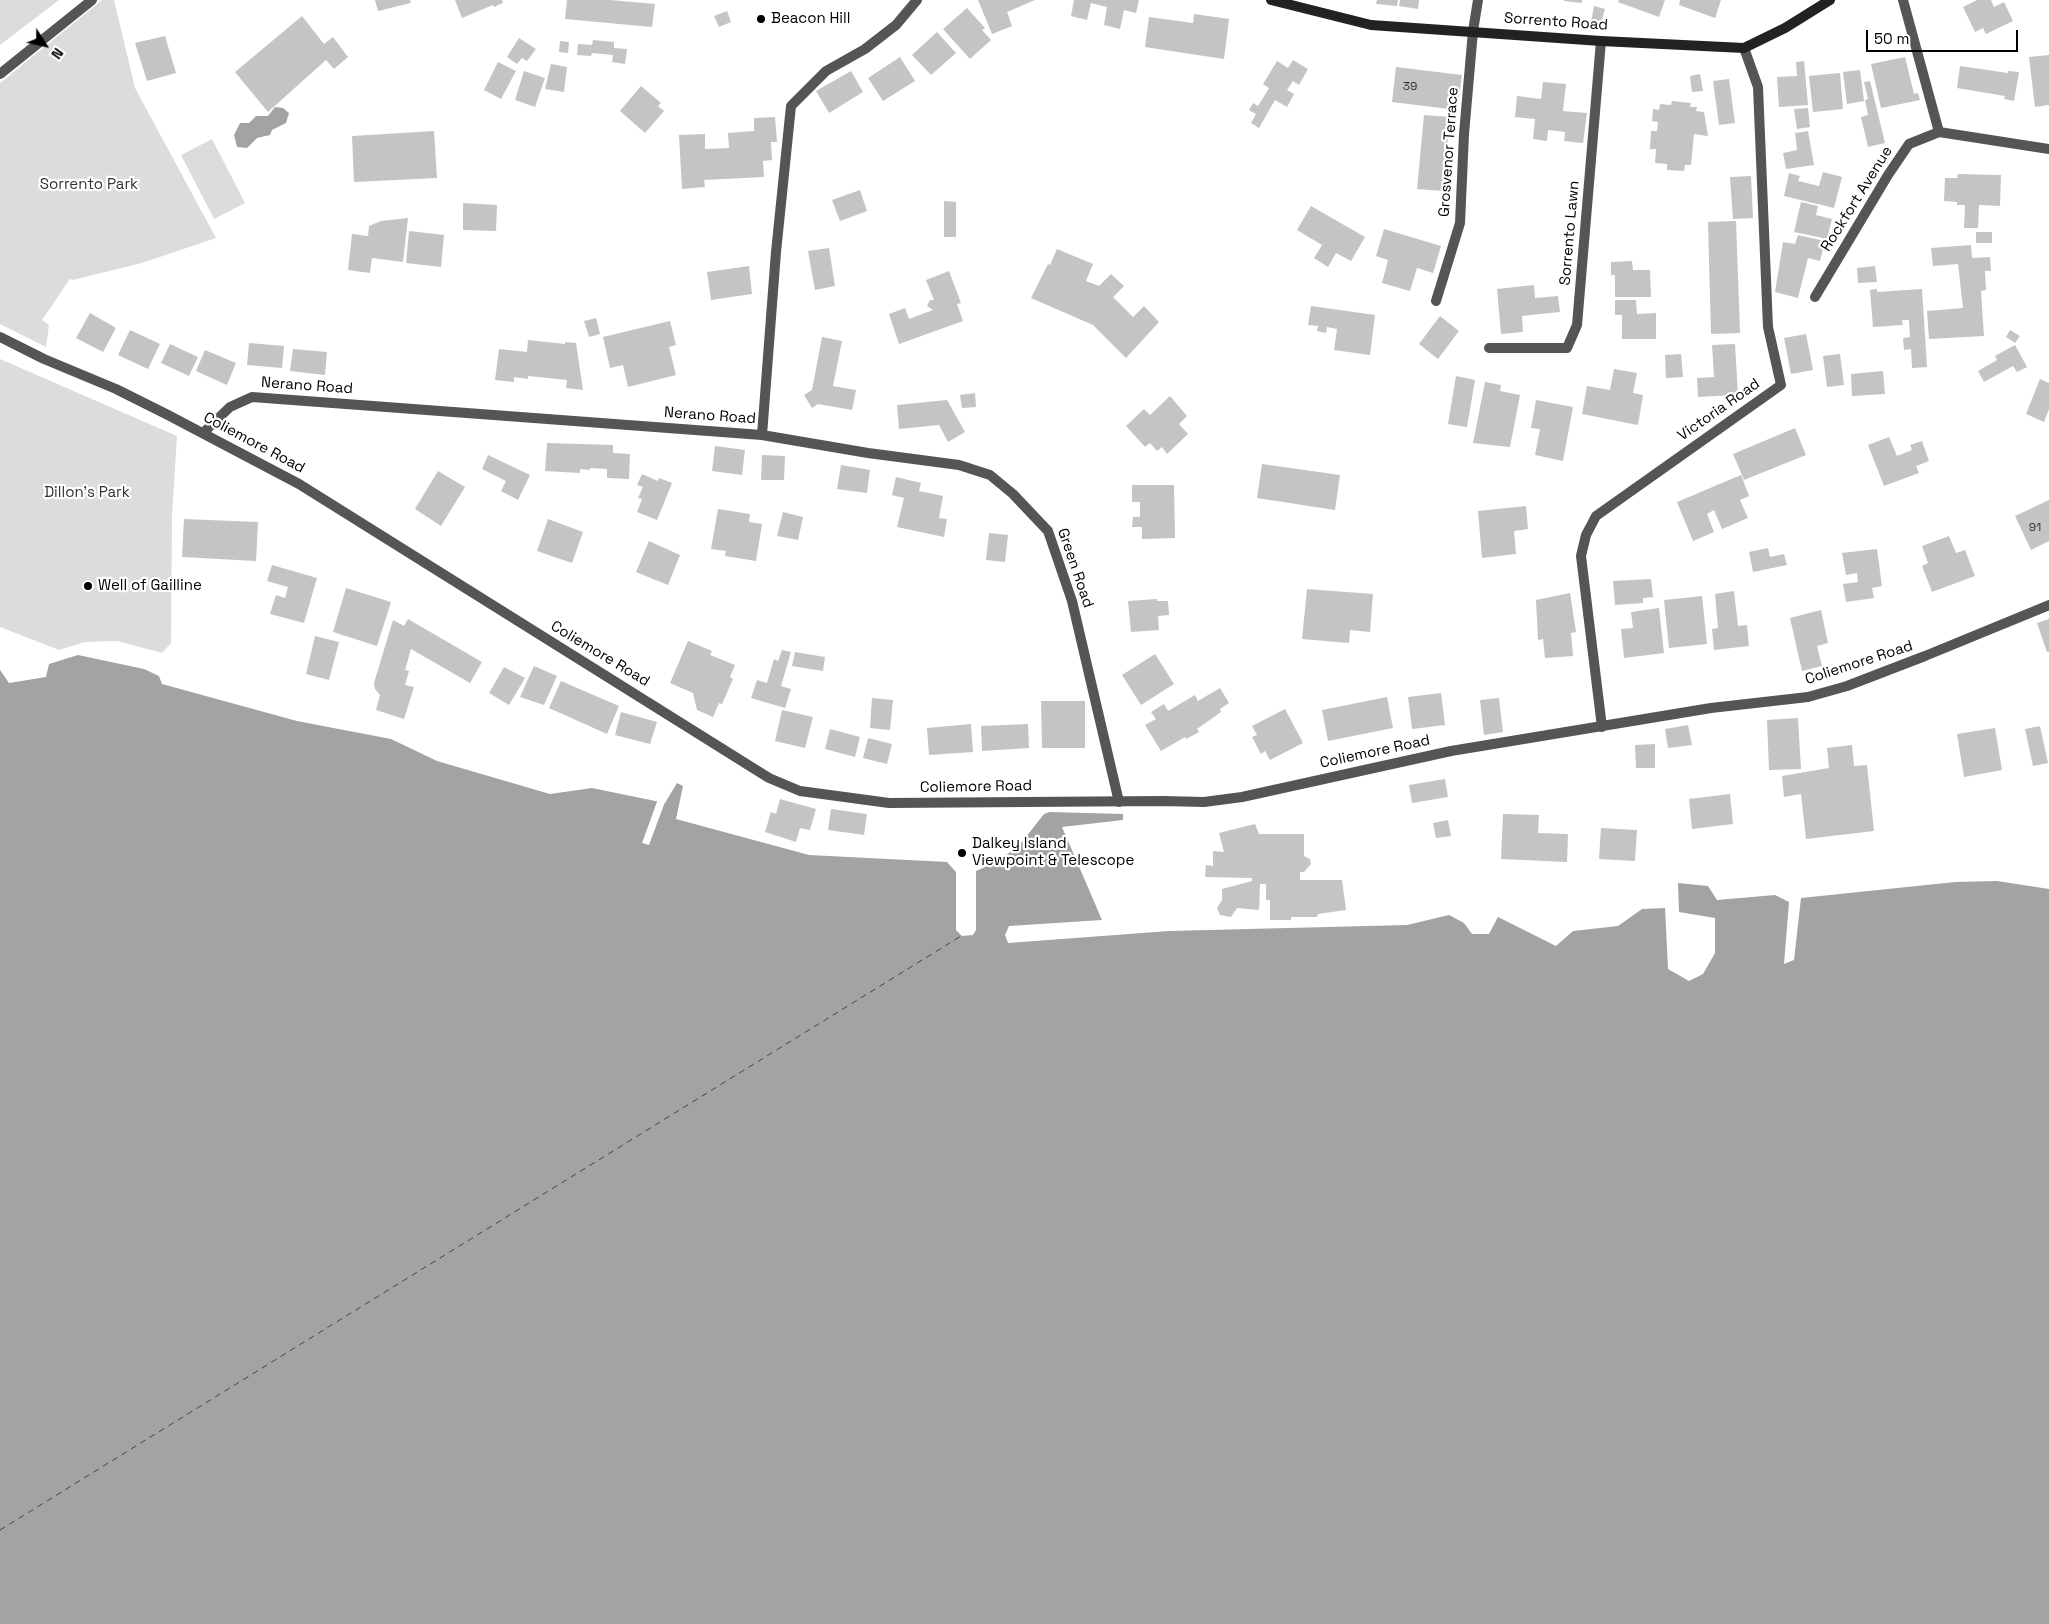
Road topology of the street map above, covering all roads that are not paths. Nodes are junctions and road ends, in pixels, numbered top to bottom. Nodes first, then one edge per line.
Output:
1 (92, 0) edge
2 (917, 0) edge
3 (1271, 0) edge
4 (1478, 0) edge
5 (1830, 0) edge
6 (1903, 0) edge
7 (1473, 31) junction
8 (1601, 41) junction
9 (1744, 48) junction
10 (0, 74) edge
11 (1939, 132) junction
12 (2049, 149) edge
13 (1815, 297) dead end
14 (1436, 301) dead end
15 (0, 337) edge
16 (1489, 348) dead end
17 (204, 432) junction
18 (762, 435) junction
19 (2049, 605) edge
20 (1602, 727) junction
21 (1119, 802) junction

1 - 10 street
2 - 18 street, Nerano Road
3 - 7 main road, Sorrento Road
4 - 7 street, Grosvenor Terrace
5 - 9 main road, Sorrento Road
6 - 11 street
7 - 8 main road, Sorrento Road
7 - 14 street, Grosvenor Terrace
8 - 9 main road, Sorrento Road
8 - 16 street, Sorrento Lawn
9 - 20 street, Victoria Road
11 - 12 street
11 - 13 street, Rockfort Avenue
15 - 17 street, Coliemore Road
17 - 18 street, Nerano Road
17 - 21 street, Coliemore Road
18 - 21 street, Green Road
19 - 20 street, Coliemore Road
20 - 21 street, Coliemore Road

